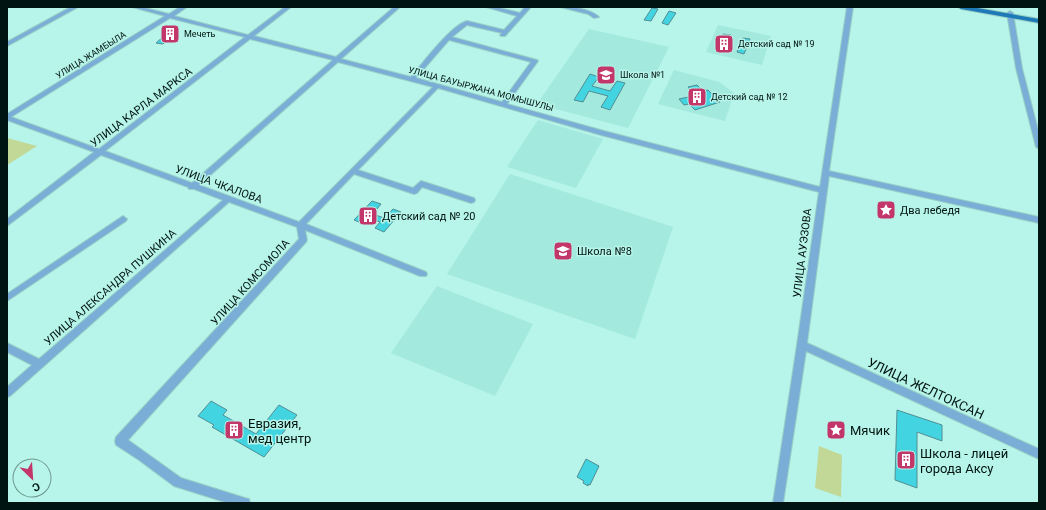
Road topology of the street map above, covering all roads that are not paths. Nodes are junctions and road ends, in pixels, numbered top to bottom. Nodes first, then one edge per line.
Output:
1 (75, 7) edge
2 (135, 7) edge
3 (184, 7) edge
4 (288, 7) edge
5 (397, 7) edge
6 (489, 7) edge
7 (528, 7) edge
8 (563, 7) edge
9 (850, 7) edge
10 (960, 7) edge
11 (975, 7) edge
12 (520, 14) junction
13 (1010, 15) junction
14 (170, 16) junction
15 (596, 17) dead end
16 (1039, 20) edge
17 (249, 38) junction
18 (448, 38) junction
19 (7, 44) edge
20 (337, 60) junction
21 (412, 79) junction
22 (437, 86) junction
23 (504, 104) junction
24 (7, 118) edge
25 (1039, 147) edge
26 (98, 152) junction
27 (353, 171) junction
28 (825, 173) junction
29 (192, 187) junction
30 (823, 190) junction
31 (228, 199) junction
32 (471, 200) dead end
33 (123, 219) dead end
34 (1039, 220) edge
35 (7, 223) edge
36 (300, 225) junction
37 (423, 274) dead end
38 (7, 298) edge
39 (802, 345) junction
40 (7, 348) edge
41 (39, 364) junction
42 (7, 393) edge
43 (1039, 454) edge
44 (245, 503) edge
45 (778, 503) edge

1 - 19 street
2 - 14 street, УЛИЦА БАУЫРЖАНА МОМЫШУЛЫ
3 - 14 street, УЛИЦА ЖАМБЫЛА
4 - 17 street, УЛИЦА КАРЛА МАРКСА
5 - 20 street
6 - 12 street
7 - 12 street
8 - 15 street
9 - 28 street, УЛИЦА АУЭЗОВА
10 - 13 main road
11 - 13 main road
12 - 18 street
13 - 16 main road
13 - 25 street
14 - 17 street, УЛИЦА БАУЫРЖАНА МОМЫШУЛЫ
14 - 24 street, УЛИЦА ЖАМБЫЛА
17 - 20 street, УЛИЦА БАУЫРЖАНА МОМЫШУЛЫ
17 - 26 street, УЛИЦА КАРЛА МАРКСА
18 - 21 street
18 - 23 street
20 - 21 street, УЛИЦА БАУЫРЖАНА МОМЫШУЛЫ
20 - 29 street
21 - 22 street, УЛИЦА БАУЫРЖАНА МОМЫШУЛЫ
22 - 23 street, УЛИЦА БАУЫРЖАНА МОМЫШУЛЫ
22 - 27 street
23 - 30 street, УЛИЦА БАУЫРЖАНА МОМЫШУЛЫ
24 - 26 street, УЛИЦА ЧКАЛОВА
26 - 29 street, УЛИЦА ЧКАЛОВА
26 - 35 street, УЛИЦА КАРЛА МАРКСА
27 - 32 street
27 - 36 street
28 - 30 street, УЛИЦА АУЭЗОВА
28 - 34 street
29 - 31 street, УЛИЦА ЧКАЛОВА
30 - 39 street, УЛИЦА АУЭЗОВА
31 - 36 street, УЛИЦА ЧКАЛОВА
31 - 41 street, УЛИЦА АЛЕКСАНДРА ПУШКИНА
33 - 38 street
36 - 37 street, УЛИЦА ЧКАЛОВА
36 - 44 street, УЛИЦА КОМСОМОЛА
39 - 43 street, УЛИЦА ЖЕЛТОКСАН
39 - 45 street, УЛИЦА АУЭЗОВА
40 - 41 street
41 - 42 street, УЛИЦА АЛЕКСАНДРА ПУШКИНА

